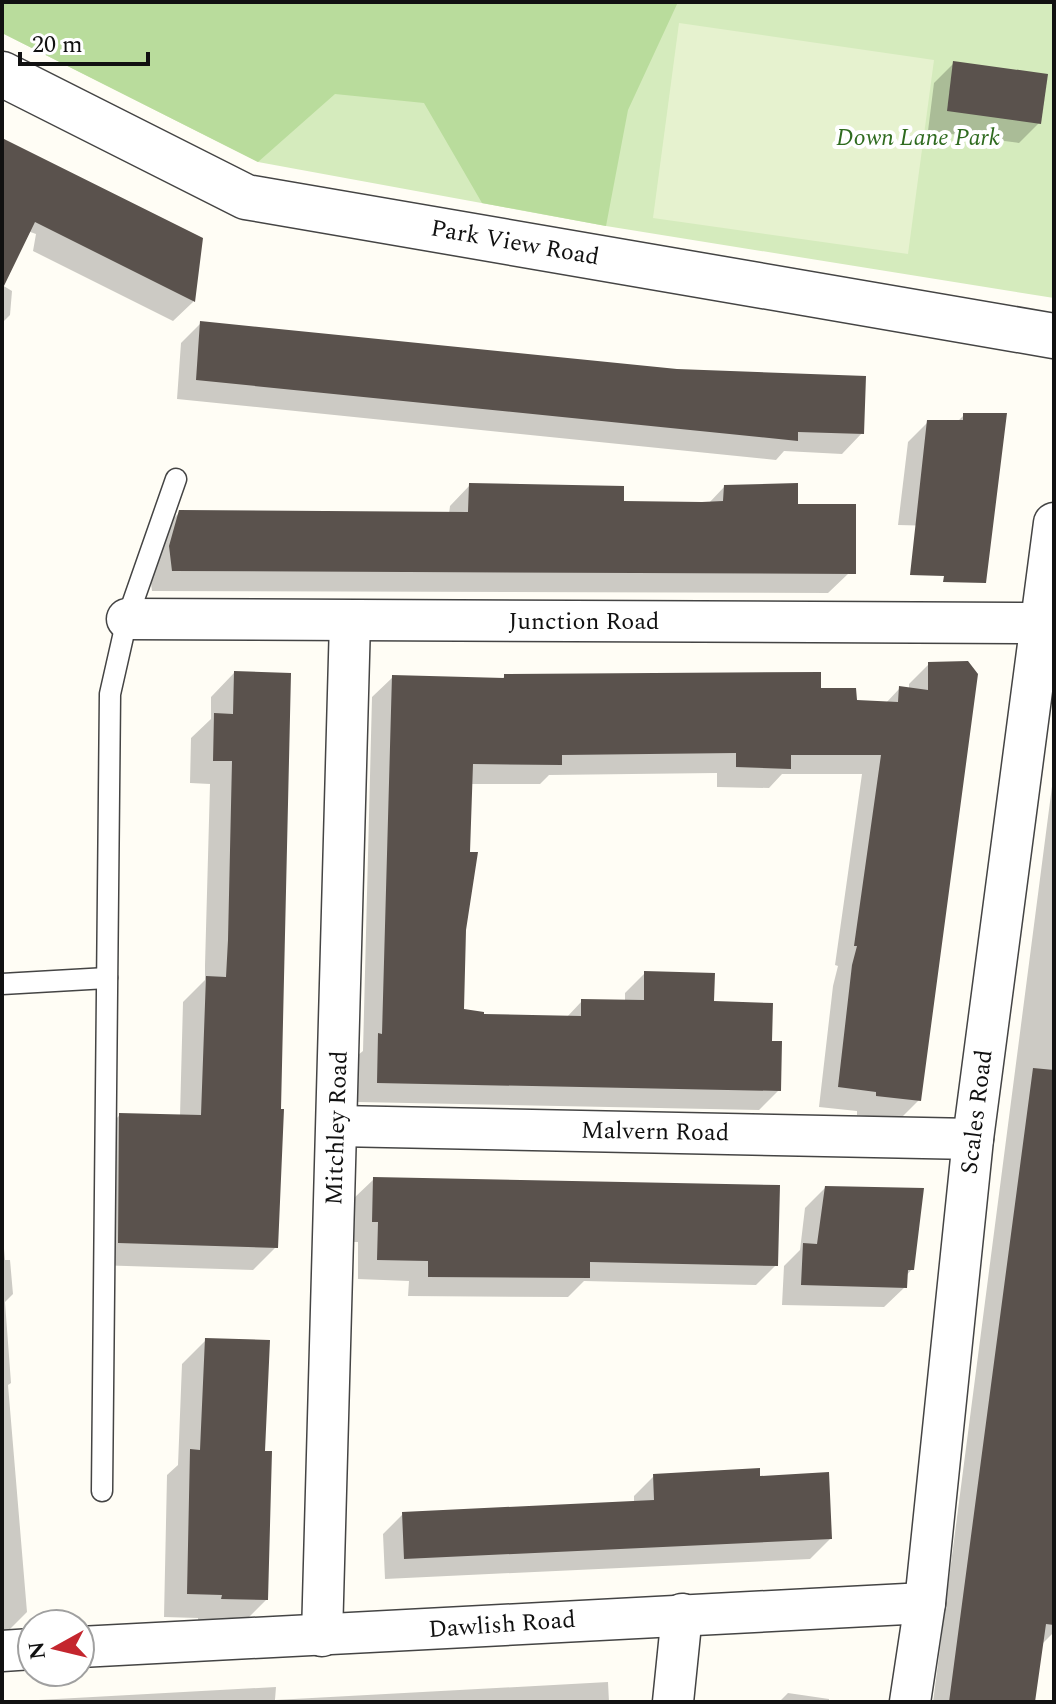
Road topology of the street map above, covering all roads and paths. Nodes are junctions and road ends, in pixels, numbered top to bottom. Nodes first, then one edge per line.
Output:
1 (2, 74) edge
2 (1054, 336) edge
3 (176, 479) dead end
4 (1054, 523) edge
5 (127, 619) junction
6 (350, 621) junction
7 (1042, 623) junction
8 (107, 978) junction
9 (2, 984) edge
10 (337, 1126) junction
11 (973, 1139) junction
12 (102, 1491) dead end
13 (925, 1603) junction
14 (682, 1614) junction
15 (322, 1636) junction
16 (96, 1646) edge
17 (673, 1702) edge
18 (910, 1702) edge

1 - 2 street, Park View Road
3 - 5 lane
4 - 7 street, Scales Road
5 - 6 street, Junction Road
5 - 8 lane
6 - 7 street, Junction Road
6 - 10 street, Mitchley Road
7 - 11 street, Scales Road
8 - 9 lane
8 - 12 lane
10 - 11 street, Malvern Road
10 - 15 street, Mitchley Road
11 - 13 street, Scales Road
13 - 14 street, Dawlish Road
13 - 18 street, Scales Road
14 - 15 street, Dawlish Road
14 - 17 street
15 - 16 street, Dawlish Road

